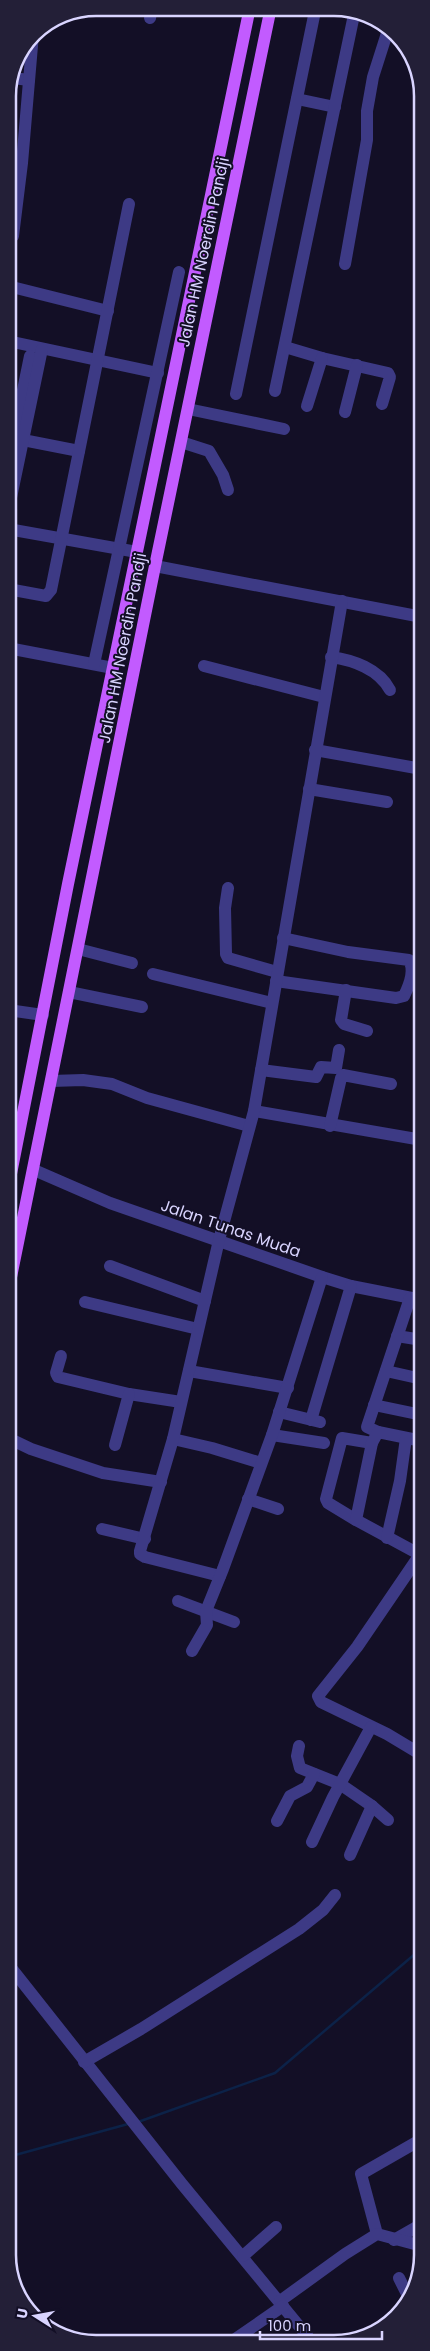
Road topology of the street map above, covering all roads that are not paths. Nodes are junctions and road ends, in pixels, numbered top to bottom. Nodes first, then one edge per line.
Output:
1 (247, 16) edge
2 (269, 16) edge
3 (314, 16) edge
4 (353, 19) edge
5 (386, 35) edge
6 (32, 49) edge
7 (18, 79) edge
8 (29, 80) junction
9 (297, 100) junction
10 (335, 107) junction
11 (129, 204) dead end
12 (16, 212) edge
13 (345, 264) dead end
14 (193, 285) junction
15 (16, 288) edge
16 (108, 311) junction
17 (16, 343) edge
18 (285, 347) junction
19 (42, 348) junction
20 (30, 356) dead end
21 (322, 358) junction
22 (98, 360) junction
23 (357, 366) junction
24 (158, 373) junction
25 (275, 391) dead end
26 (236, 394) dead end
27 (382, 404) dead end
28 (307, 406) dead end
29 (188, 409) junction
30 (345, 412) dead end
31 (16, 424) edge
32 (284, 429) dead end
33 (23, 440) junction
34 (181, 442) junction
35 (79, 451) junction
36 (16, 474) edge
37 (228, 490) dead end
38 (16, 530) edge
39 (61, 538) junction
40 (119, 549) junction
41 (137, 552) junction
42 (155, 566) junction
43 (16, 590) edge
44 (342, 601) junction
45 (414, 616) edge
46 (16, 649) edge
47 (331, 657) junction
48 (94, 664) junction
49 (204, 666) dead end
50 (134, 667) junction
51 (113, 669) junction
52 (132, 680) junction
53 (390, 690) dead end
54 (324, 698) junction
55 (315, 750) junction
56 (414, 768) edge
57 (309, 789) junction
58 (387, 802) dead end
59 (228, 888) dead end
60 (283, 938) junction
61 (78, 949) junction
62 (132, 963) dead end
63 (153, 974) dead end
64 (277, 977) junction
65 (346, 990) junction
66 (69, 992) junction
67 (272, 1004) junction
68 (142, 1007) dead end
69 (16, 1011) edge
70 (43, 1015) junction
71 (367, 1031) dead end
72 (339, 1050) dead end
73 (261, 1070) junction
74 (51, 1081) junction
75 (391, 1084) dead end
76 (254, 1111) junction
77 (249, 1126) junction
78 (330, 1126) junction
79 (16, 1132) edge
80 (414, 1139) edge
81 (34, 1170) junction
82 (219, 1240) junction
83 (16, 1254) edge
84 (110, 1266) dead end
85 (322, 1277) junction
86 (351, 1286) junction
87 (414, 1299) edge
88 (205, 1301) junction
89 (85, 1302) dead end
90 (414, 1303) edge
91 (198, 1329) junction
92 (397, 1336) junction
93 (414, 1339) edge
94 (61, 1356) dead end
95 (189, 1371) junction
96 (386, 1371) junction
97 (414, 1377) edge
98 (288, 1388) junction
99 (129, 1394) junction
100 (181, 1402) junction
101 (374, 1406) junction
102 (279, 1412) junction
103 (414, 1414) edge
104 (272, 1435) junction
105 (375, 1437) junction
106 (406, 1438) junction
107 (174, 1439) junction
108 (414, 1440) edge
109 (16, 1442) edge
110 (324, 1443) dead end
111 (115, 1445) dead end
112 (261, 1463) junction
113 (161, 1482) junction
114 (248, 1498) junction
115 (278, 1509) dead end
116 (356, 1520) junction
117 (102, 1529) dead end
118 (387, 1538) junction
119 (145, 1539) junction
120 (414, 1555) edge
121 (414, 1565) edge
122 (220, 1576) junction
123 (178, 1601) dead end
124 (206, 1611) junction
125 (234, 1622) dead end
126 (192, 1651) dead end
127 (371, 1726) junction
128 (299, 1746) dead end
129 (414, 1750) edge
130 (314, 1774) junction
131 (340, 1784) junction
132 (372, 1806) junction
133 (388, 1820) dead end
134 (276, 1821) dead end
135 (312, 1842) dead end
136 (350, 1855) dead end
137 (335, 1895) dead end
138 (16, 1974) edge
139 (84, 2062) junction
140 (414, 2144) edge
141 (276, 2227) dead end
142 (414, 2229) edge
143 (377, 2234) junction
144 (394, 2240) junction
145 (414, 2244) edge
146 (243, 2256) junction
147 (399, 2278) dead end
148 (405, 2290) edge
149 (282, 2304) junction
150 (240, 2335) edge
151 (307, 2335) edge

1 - 14 main road, Jalan HM Noerdin Pandji
2 - 29 main road, Jalan HM Noerdin Pandji
3 - 9 street
4 - 10 street
5 - 13 street
6 - 8 street
7 - 8 street
8 - 12 street
9 - 10 street
9 - 26 street
10 - 18 street
11 - 16 street
14 - 24 street
14 - 41 main road, Jalan HM Noerdin Pandji
15 - 16 street
16 - 22 street
17 - 19 street
18 - 21 street
18 - 25 street
19 - 22 street
19 - 33 street
20 - 31 street
21 - 23 street
21 - 28 street
22 - 24 street
22 - 35 street
23 - 27 street
23 - 30 street
24 - 40 street
29 - 32 street
29 - 34 main road, Jalan HM Noerdin Pandji
33 - 35 street
33 - 36 street
34 - 37 street
34 - 42 main road, Jalan HM Noerdin Pandji
35 - 39 street
38 - 39 street
39 - 40 street
39 - 43 street
40 - 41 street
40 - 48 street
41 - 51 main road, Jalan HM Noerdin Pandji
42 - 44 street
42 - 50 main road, Jalan HM Noerdin Pandji
44 - 45 street
44 - 47 street
46 - 48 street
47 - 53 street
47 - 54 street
48 - 51 street
49 - 54 street
50 - 51 main road
50 - 52 main road, Jalan HM Noerdin Pandji
51 - 52 main road
51 - 70 main road, Jalan HM Noerdin Pandji
52 - 61 main road, Jalan HM Noerdin Pandji
54 - 55 street
55 - 56 street
55 - 57 street
57 - 58 street
57 - 60 street
59 - 64 street
60 - 64 street
60 - 65 street
61 - 62 street
61 - 66 main road, Jalan HM Noerdin Pandji
63 - 67 street
64 - 65 street
64 - 67 street
65 - 71 street
66 - 68 street
66 - 74 main road, Jalan HM Noerdin Pandji
67 - 73 street
69 - 70 street
70 - 79 main road, Jalan HM Noerdin Pandji
72 - 73 street
73 - 76 street
74 - 77 street
74 - 81 main road, Jalan HM Noerdin Pandji
75 - 78 street
76 - 77 street
76 - 78 street
77 - 82 street
78 - 80 street
81 - 82 street, Jalan Tunas Muda
81 - 83 main road, Jalan HM Noerdin Pandji
82 - 85 street, Jalan Tunas Muda
82 - 88 street
84 - 88 street
85 - 86 street, Jalan Tunas Muda
85 - 98 street
86 - 87 street, Jalan Tunas Muda
86 - 102 street
88 - 91 street
89 - 91 street
90 - 92 street
91 - 95 street
92 - 93 street
92 - 96 street
94 - 99 street
95 - 98 street
95 - 100 street
96 - 97 street
96 - 101 street
98 - 102 street
99 - 100 street
99 - 111 street
100 - 107 street
101 - 103 street
101 - 105 street
102 - 104 street
104 - 110 street
104 - 112 street
105 - 106 street
105 - 116 street
105 - 116 street
106 - 108 street
106 - 118 street
107 - 112 street
107 - 113 street
109 - 113 street
112 - 114 street
113 - 119 street
114 - 115 street
114 - 122 street
116 - 118 street
117 - 119 street
118 - 120 street
119 - 122 street
121 - 127 street
122 - 124 street
123 - 124 street
124 - 125 street
124 - 126 street
127 - 129 street
127 - 131 street
128 - 130 street
130 - 131 street
130 - 134 street
131 - 132 street
131 - 135 street
132 - 133 street
132 - 136 street
137 - 139 street
138 - 139 street
139 - 146 street
140 - 143 street
141 - 146 street
142 - 144 street
143 - 144 street
143 - 149 street
144 - 145 street
146 - 149 street
147 - 148 street
149 - 150 street
149 - 151 street

